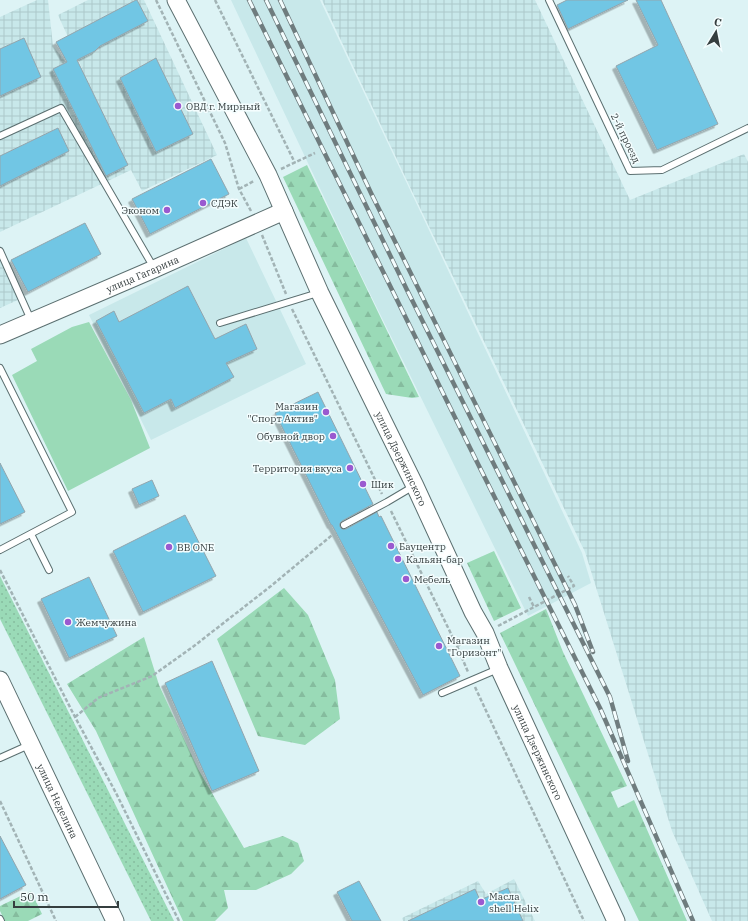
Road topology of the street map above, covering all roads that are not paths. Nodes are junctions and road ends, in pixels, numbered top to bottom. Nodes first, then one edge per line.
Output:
1 (176, 0) edge
2 (549, 0) edge
3 (748, 128) edge
4 (0, 136) edge
5 (284, 211) junction
6 (0, 251) edge
7 (154, 269) junction
8 (320, 293) junction
9 (32, 322) junction
10 (220, 323) dead end
11 (0, 335) edge
12 (0, 368) edge
13 (415, 486) junction
14 (344, 525) road end
15 (31, 534) junction
16 (0, 550) edge
17 (49, 570) dead end
18 (499, 668) junction
19 (0, 680) edge
20 (442, 693) dead end
21 (31, 744) junction
22 (0, 758) edge
23 (115, 921) edge
24 (616, 921) edge

1 - 5 street, улица Дзержинского
2 - 3 lane, 2-й проезд
4 - 7 lane
5 - 7 street, улица Гагарина
5 - 8 street, улица Дзержинского
6 - 9 lane
7 - 9 street, улица Гагарина
8 - 10 lane
8 - 13 street, улица Дзержинского
9 - 11 street, улица Гагарина
12 - 15 lane
13 - 14 lane
13 - 18 street, улица Дзержинского
15 - 16 lane
15 - 17 lane
18 - 20 lane
18 - 24 street, улица Дзержинского
19 - 21 street, улица Неделина
21 - 22 lane
21 - 23 street, улица Неделина

